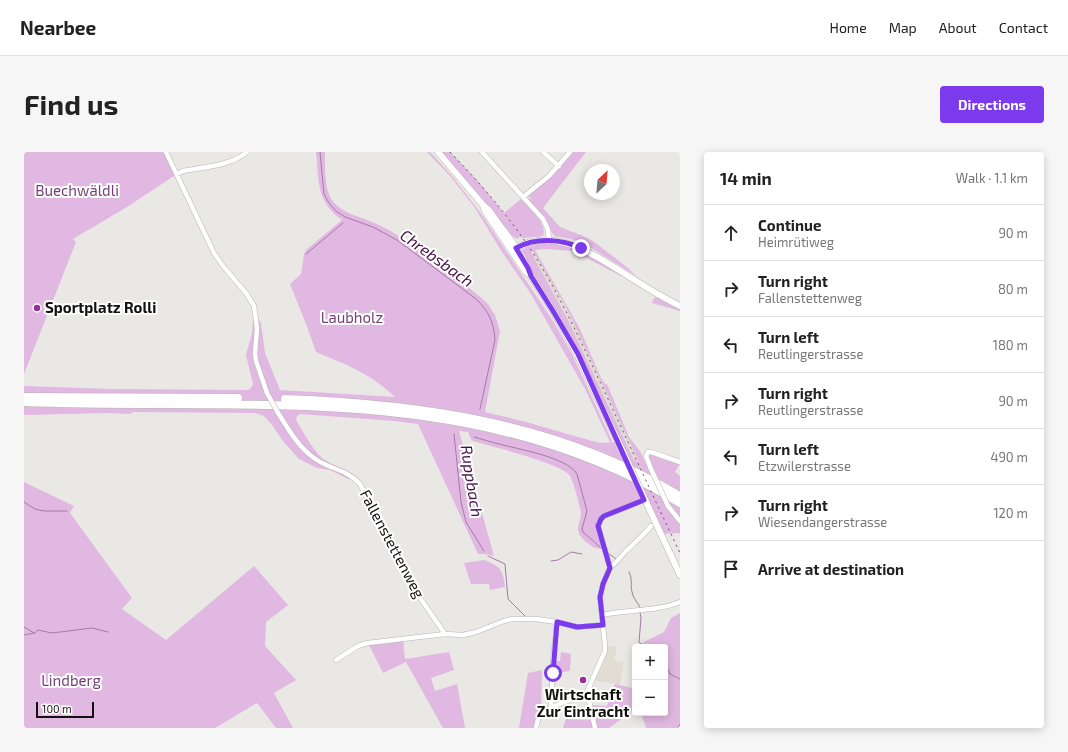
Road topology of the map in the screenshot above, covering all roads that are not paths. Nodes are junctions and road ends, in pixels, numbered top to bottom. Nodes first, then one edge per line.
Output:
1 (166, 152) edge
2 (247, 152) edge
3 (438, 152) edge
4 (482, 152) edge
5 (543, 152) edge
6 (570, 152) edge
7 (559, 166) junction
8 (177, 174) junction
9 (524, 197) junction
10 (549, 241) junction
11 (514, 249) junction
12 (680, 306) edge
13 (24, 393) edge
14 (24, 397) edge
15 (54, 398) junction
16 (24, 404) edge
17 (680, 462) edge
18 (680, 496) edge
19 (644, 500) junction
20 (680, 503) edge
21 (680, 521) edge
22 (651, 526) dead end
23 (610, 568) junction
24 (680, 575) edge
25 (680, 602) edge
26 (602, 615) junction
27 (557, 622) junction
28 (603, 625) junction
29 (445, 634) junction
30 (336, 660) dead end
31 (587, 692) junction
32 (551, 708) junction
33 (536, 728) edge
34 (595, 728) edge

1 - 8 street
2 - 8 street
3 - 11 main road
4 - 9 street
5 - 7 street
6 - 7 street
7 - 9 street
8 - 29 street, Fallenstettenweg, bridge
9 - 10 street
10 - 11 main road
10 - 12 main road
11 - 19 main road, bridge
13 - 15 highway
14 - 15 highway
15 - 18 highway
16 - 20 highway
17 - 21 street, bridge
19 - 23 street
19 - 24 main road
22 - 23 street
23 - 26 street
25 - 26 street
26 - 28 street
27 - 28 street
27 - 29 street
27 - 32 street
28 - 31 street
29 - 30 street
31 - 32 street
31 - 34 street
32 - 33 street

